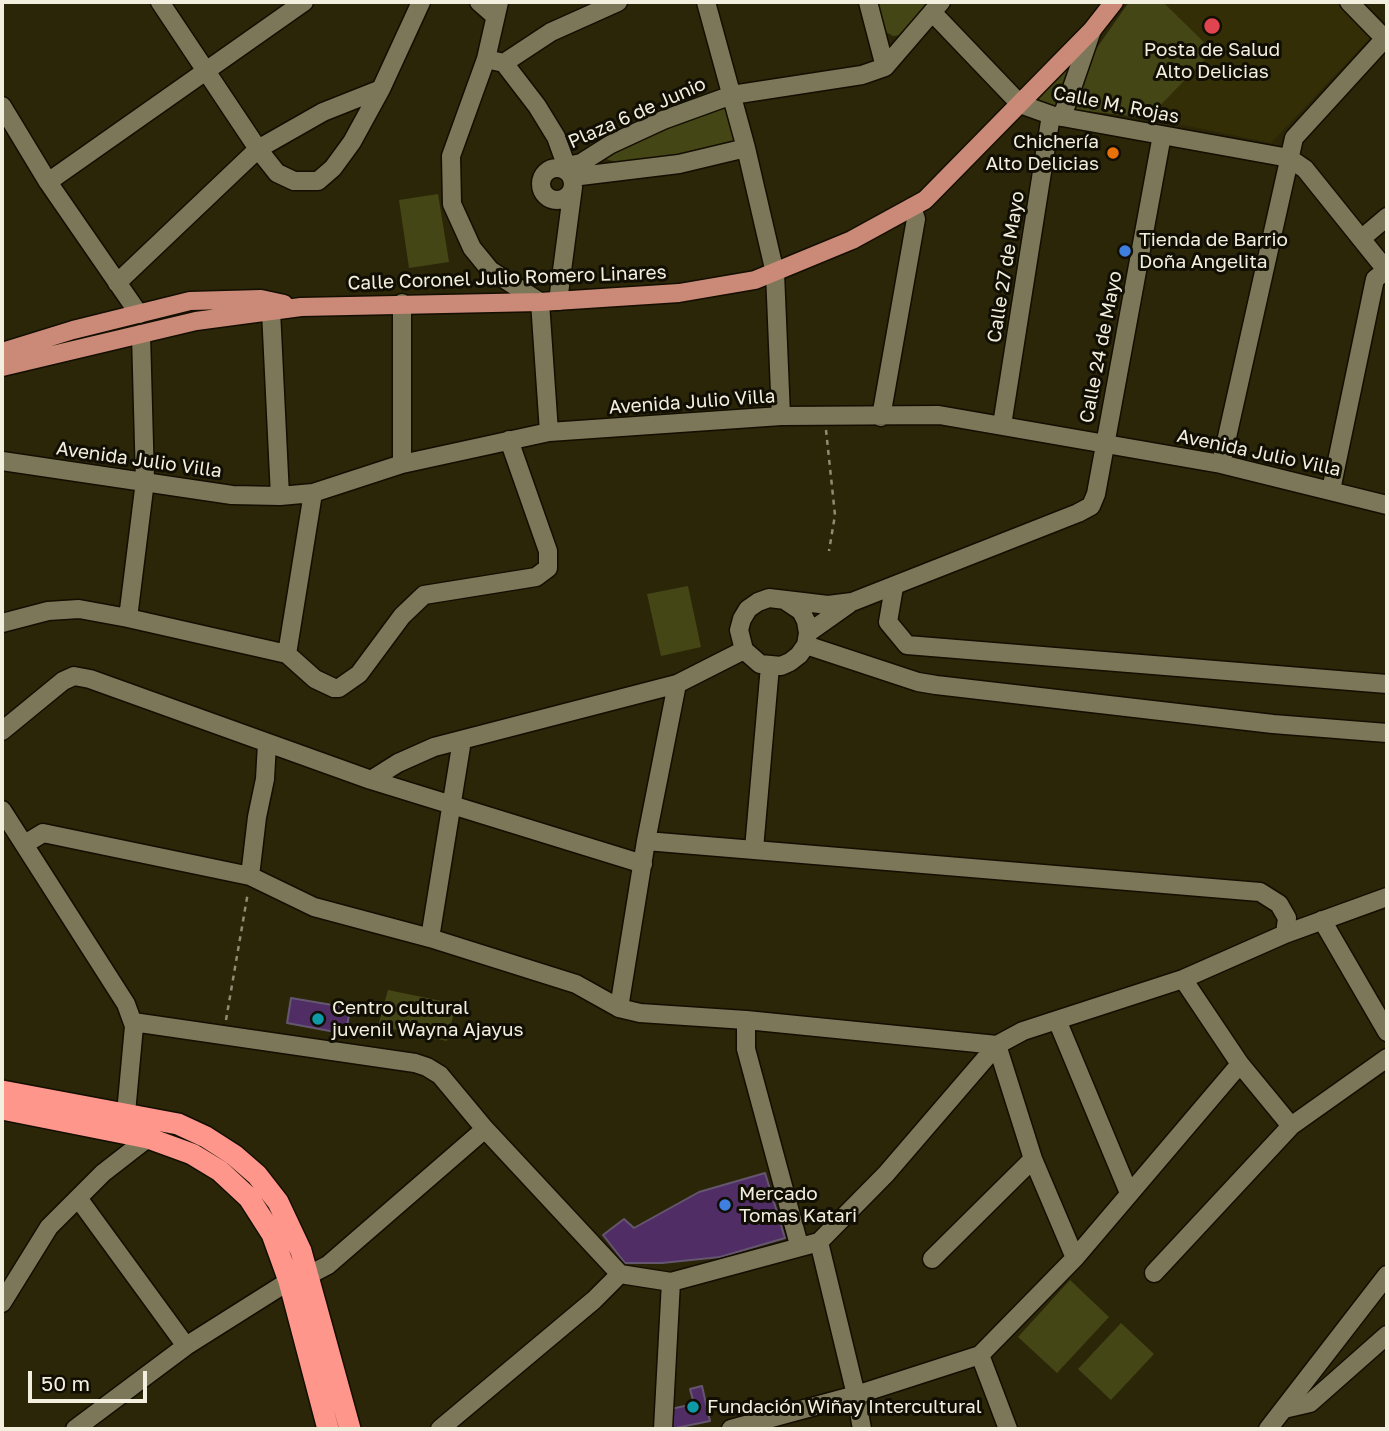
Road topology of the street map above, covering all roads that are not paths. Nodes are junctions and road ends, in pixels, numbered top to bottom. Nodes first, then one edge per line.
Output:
1 (160, 2) edge
2 (304, 2) edge
3 (421, 2) edge
4 (479, 2) edge
5 (618, 2) edge
6 (706, 2) edge
7 (869, 2) edge
8 (1114, 2) edge
9 (1349, 2) edge
10 (936, 7) edge
11 (497, 9) edge
12 (1093, 30) junction
13 (1387, 38) edge
14 (485, 59) junction
15 (504, 62) junction
16 (885, 67) junction
17 (205, 72) junction
18 (381, 89) junction
19 (732, 94) junction
20 (1020, 104) junction
21 (2, 106) edge
22 (1056, 116) junction
23 (1162, 135) junction
24 (746, 148) junction
25 (258, 149) junction
26 (1290, 158) junction
27 (568, 174) junction
28 (48, 182) junction
29 (553, 199) junction
30 (912, 207) junction
31 (569, 216) junction
32 (1387, 217) edge
33 (1361, 239) junction
34 (1387, 271) edge
35 (775, 272) junction
36 (117, 283) junction
37 (549, 302) junction
38 (402, 303) junction
39 (301, 307) junction
40 (271, 311) junction
41 (139, 314) junction
42 (141, 334) junction
43 (2, 352) edge
44 (2, 368) edge
45 (781, 416) junction
46 (881, 417) junction
47 (1002, 425) junction
48 (549, 432) junction
49 (509, 440) junction
50 (1105, 443) junction
51 (2, 461) edge
52 (402, 464) junction
53 (1221, 464) junction
54 (145, 481) junction
55 (1331, 490) junction
56 (313, 493) junction
57 (280, 496) junction
58 (1387, 505) edge
59 (894, 587) junction
60 (786, 601) junction
61 (852, 602) junction
62 (128, 618) junction
63 (2, 623) edge
64 (807, 639) junction
65 (744, 650) junction
66 (287, 654) junction
67 (770, 666) junction
68 (677, 684) junction
69 (1387, 684) edge
70 (2, 731) edge
71 (1387, 733) edge
72 (462, 740) junction
73 (267, 743) junction
74 (371, 780) junction
75 (452, 805) junction
76 (2, 810) edge
77 (646, 841) junction
78 (25, 844) junction
79 (754, 849) junction
80 (643, 864) junction
81 (250, 876) junction
82 (1387, 897) edge
83 (1322, 920) junction
84 (1285, 934) junction
85 (430, 938) junction
86 (1183, 979) junction
87 (619, 1008) junction
88 (746, 1020) junction
89 (1057, 1020) junction
90 (132, 1022) junction
91 (1387, 1032) edge
92 (997, 1045) junction
93 (1387, 1058) edge
94 (1241, 1064) junction
95 (2, 1091) edge
96 (2, 1110) edge
97 (122, 1122) junction
98 (1291, 1126) junction
99 (485, 1129) junction
100 (148, 1138) junction
101 (1033, 1159) junction
102 (1129, 1193) junction
103 (78, 1198) junction
104 (819, 1242) junction
105 (799, 1245) junction
106 (1075, 1258) junction
107 (932, 1259) dead end
108 (1154, 1273) dead end
109 (620, 1274) junction
110 (1387, 1275) edge
111 (299, 1278) junction
112 (671, 1282) junction
113 (2, 1303) edge
114 (1387, 1335) edge
115 (187, 1346) junction
116 (980, 1355) junction
117 (856, 1395) junction
118 (1284, 1409) junction
119 (75, 1429) edge
120 (328, 1429) edge
121 (350, 1429) edge
122 (440, 1429) edge
123 (663, 1429) edge
124 (731, 1429) edge
125 (862, 1429) edge
126 (1008, 1429) edge
127 (1268, 1429) edge

1 - 17 street
2 - 17 street
3 - 18 street
4 - 11 street
5 - 15 street
6 - 19 street
7 - 16 street
8 - 12 main road, Calle Coronel Julio Romero Linares
9 - 13 street
10 - 16 street
10 - 20 street, Calle M. Rojas
11 - 14 street
12 - 20 main road, Calle Coronel Julio Romero Linares
12 - 22 street, Calle 27 de Mayo
13 - 26 street
14 - 15 street
14 - 37 street
15 - 27 street
16 - 19 street, Plaza 6 de Junio
17 - 25 street
17 - 28 street
18 - 25 street
18 - 25 street
19 - 24 street
19 - 27 street, Plaza 6 de Junio
20 - 22 street, Calle M. Rojas
20 - 30 main road, Calle Coronel Julio Romero Linares
21 - 28 street
22 - 23 street, Calle M. Rojas
22 - 47 street, Calle 27 de Mayo
23 - 26 street, Calle M. Rojas
23 - 50 street, Calle 24 de Mayo
24 - 27 street, Plaza 6 de Junio
24 - 35 street
25 - 36 street
26 - 33 street
26 - 53 street
27 - 29 street
27 - 29 street
27 - 31 street
28 - 36 street
29 - 31 street
30 - 35 main road, Calle Coronel Julio Romero Linares
30 - 46 street
31 - 37 street
32 - 33 street
33 - 34 street
34 - 55 street
35 - 37 main road, Calle Coronel Julio Romero Linares
35 - 45 street
36 - 41 street
37 - 38 main road, Calle Coronel Julio Romero Linares
37 - 48 street
38 - 39 main road, Calle Coronel Julio Romero Linares
38 - 52 street
39 - 40 main road, Calle Coronel Julio Romero Linares
39 - 41 main road, Calle Coronel Julio Romero Linares
40 - 42 main road, Calle Coronel Julio Romero Linares
40 - 57 street
41 - 43 main road, Calle Coronel Julio Romero Linares
42 - 44 main road, Calle Coronel Julio Romero Linares
42 - 54 street
45 - 46 street, Avenida Julio Villa
45 - 48 street, Avenida Julio Villa
46 - 47 street, Avenida Julio Villa
47 - 50 street, Avenida Julio Villa
48 - 49 street, Avenida Julio Villa
49 - 52 street, Avenida Julio Villa
49 - 66 street
50 - 53 street, Avenida Julio Villa
50 - 59 street, Calle 24 de Mayo
51 - 54 street, Avenida Julio Villa
52 - 56 street, Avenida Julio Villa
53 - 55 street, Avenida Julio Villa
54 - 57 street, Avenida Julio Villa
54 - 62 street
55 - 58 street, Avenida Julio Villa
56 - 57 street, Avenida Julio Villa
56 - 66 street
59 - 61 street
59 - 69 street
60 - 61 street
60 - 64 street
60 - 65 street
61 - 64 street
62 - 63 street
62 - 66 street
64 - 67 street
64 - 71 street
65 - 67 street
65 - 68 street
67 - 79 street
68 - 72 street
68 - 77 street
70 - 73 street
72 - 74 street
72 - 75 street
73 - 74 street
73 - 81 street
74 - 75 street
75 - 80 street
75 - 85 street
76 - 78 street
77 - 79 street
77 - 80 street
78 - 81 street
78 - 90 street
79 - 84 street
80 - 87 street
81 - 85 street
82 - 83 street
83 - 84 street
83 - 91 street
84 - 86 street
85 - 87 street
86 - 89 street
86 - 94 street
87 - 88 street
88 - 92 street
88 - 105 street
89 - 92 street
89 - 102 street
90 - 97 street
90 - 99 street
92 - 101 street
92 - 104 street
93 - 98 street
94 - 98 street
94 - 102 street
95 - 97 highway
96 - 97 highway
97 - 100 highway
97 - 111 highway
98 - 108 street
99 - 109 street
99 - 111 street
100 - 103 street
100 - 111 highway
101 - 106 street
101 - 107 street
102 - 106 street
103 - 113 street
103 - 115 street
104 - 105 street
104 - 117 street
105 - 112 street
106 - 116 street
109 - 112 street
109 - 122 street
110 - 118 street
111 - 115 street
111 - 120 highway
111 - 121 highway
112 - 123 street
114 - 118 street
115 - 119 street
116 - 117 street
116 - 126 street
117 - 124 street
117 - 125 street
118 - 127 street

